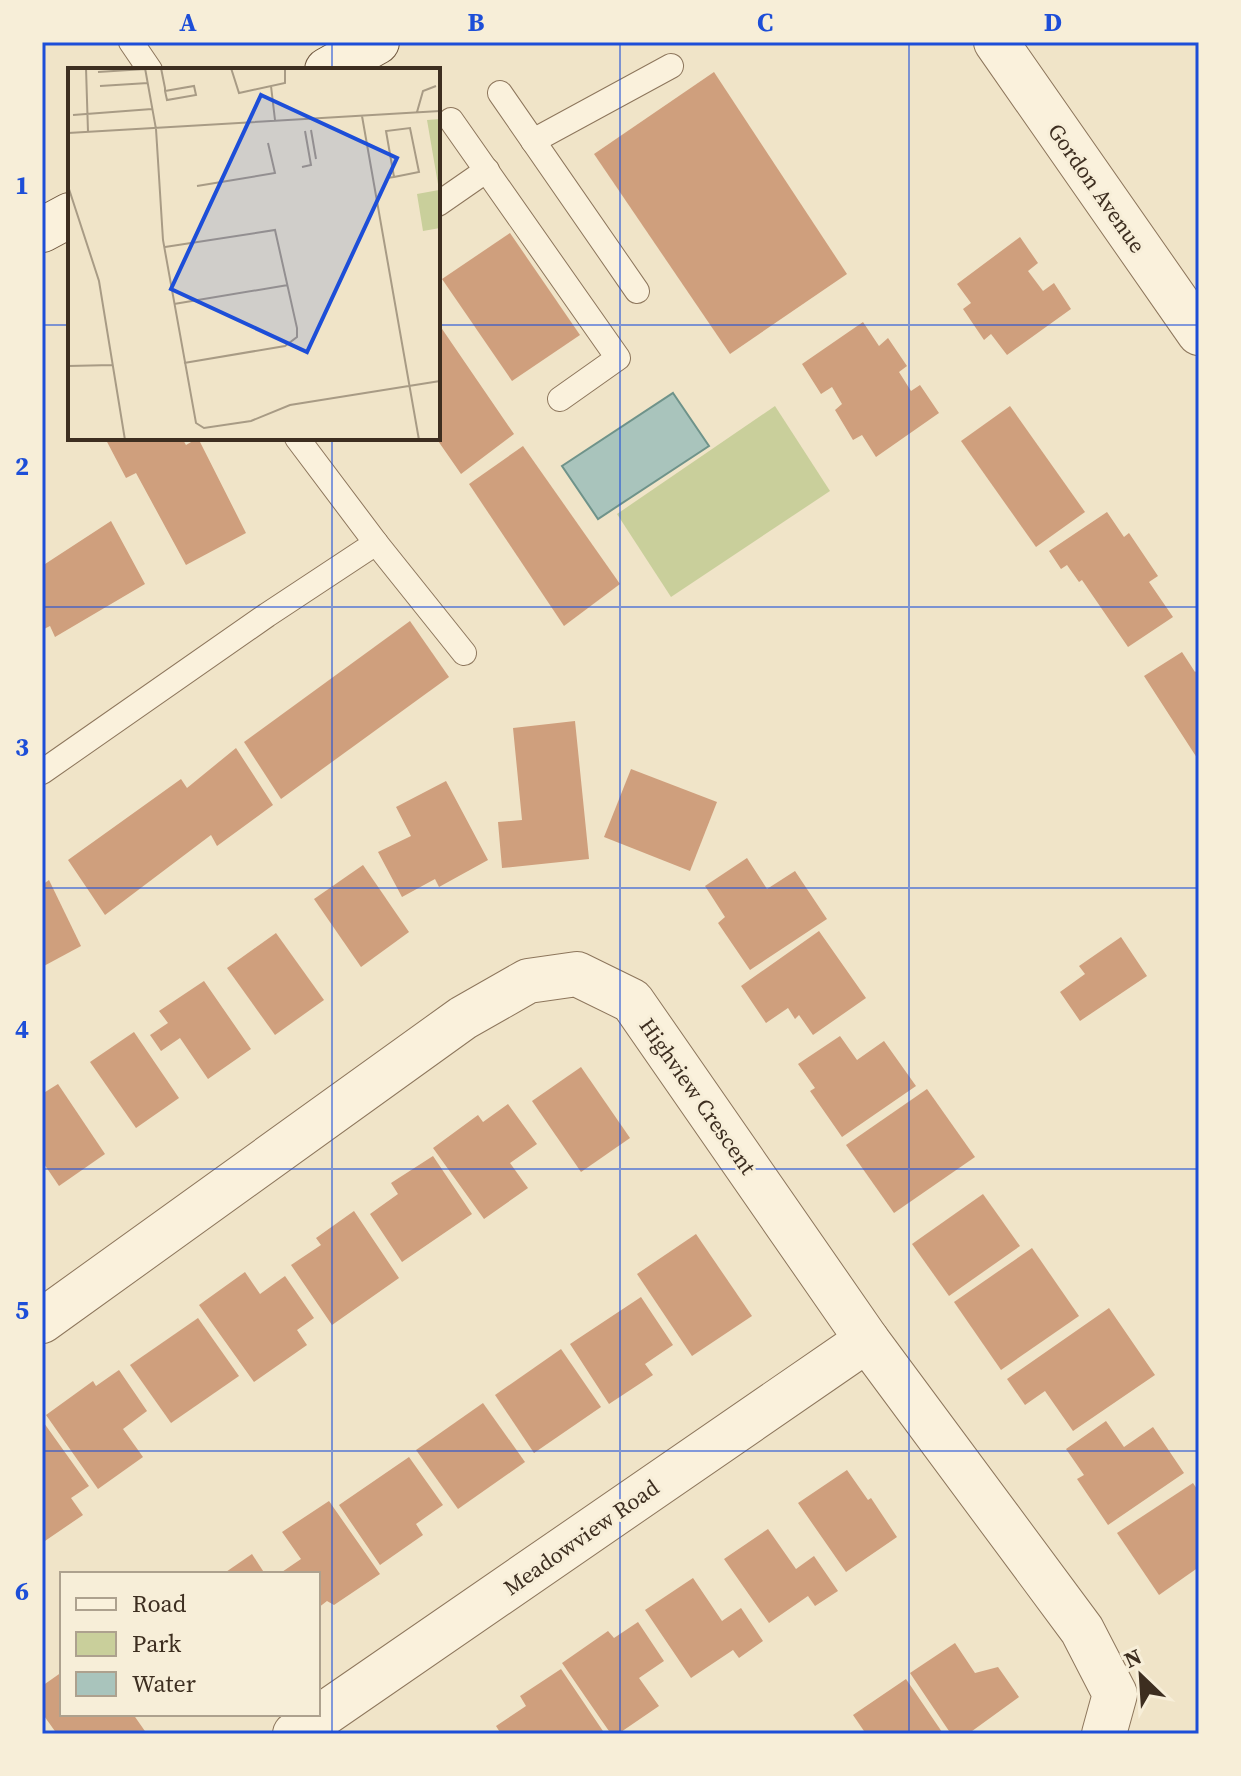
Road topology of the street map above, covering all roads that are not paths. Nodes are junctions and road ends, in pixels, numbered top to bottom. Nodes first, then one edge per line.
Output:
1 (131, 42) edge
2 (377, 42) edge
3 (996, 42) edge
4 (671, 66) dead end
5 (149, 68) edge
6 (331, 68) edge
7 (500, 93) dead end
8 (451, 120) dead end
9 (533, 141) junction
10 (487, 170) junction
11 (440, 203) edge
12 (68, 216) edge
13 (42, 230) edge
14 (637, 291) dead end
15 (1199, 333) edge
16 (560, 399) dead end
17 (299, 440) edge
18 (376, 543) junction
19 (464, 653) dead end
20 (42, 772) edge
21 (42, 1321) edge
22 (867, 1340) junction
23 (295, 1734) edge
24 (1104, 1734) edge

1 - 5 lane
2 - 6 street
3 - 15 street, Gordon Avenue
4 - 9 lane
7 - 9 lane
8 - 10 lane
9 - 14 lane
10 - 11 lane
10 - 16 lane
12 - 13 street
17 - 18 lane
18 - 19 lane
18 - 20 lane
21 - 22 street, Highview Crescent
22 - 23 street, Meadowview Road
22 - 24 street, Highview Crescent

